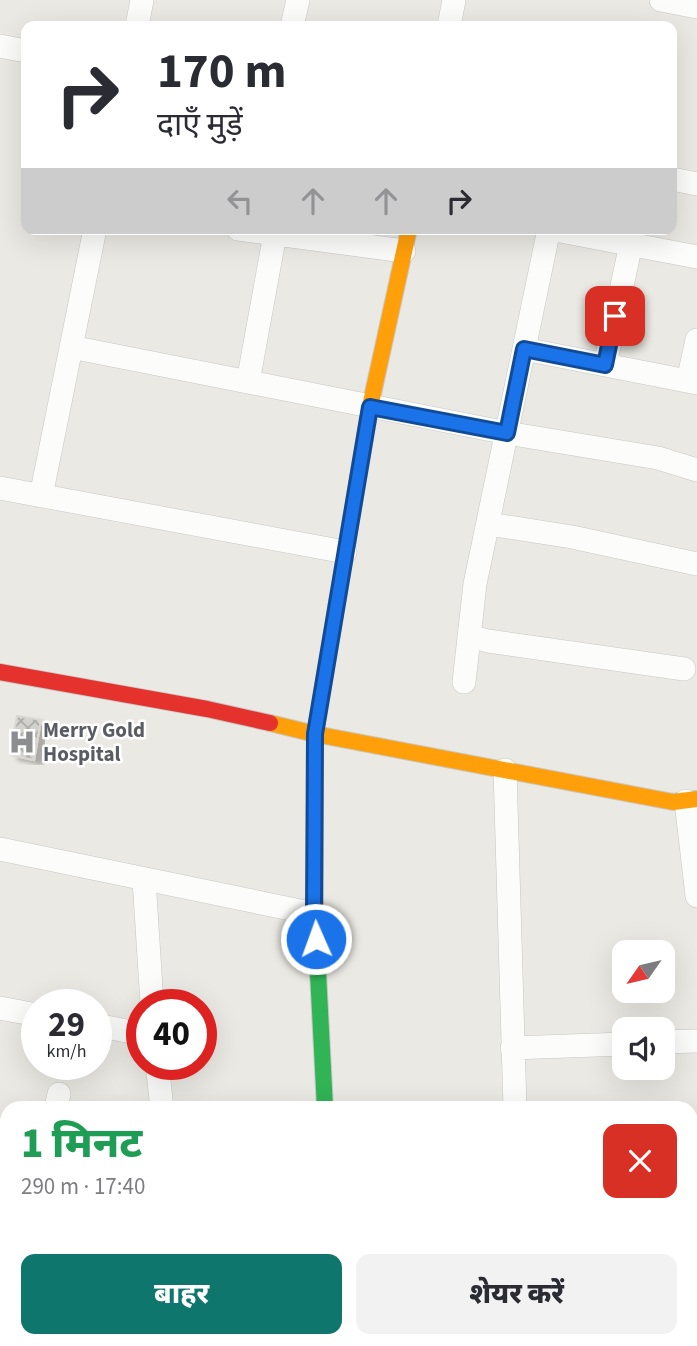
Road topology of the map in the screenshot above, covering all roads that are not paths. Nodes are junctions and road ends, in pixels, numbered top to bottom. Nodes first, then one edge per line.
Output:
1 (142, 0) edge
2 (298, 0) edge
3 (454, 0) edge
4 (661, 0) edge
5 (697, 7) edge
6 (137, 21) edge
7 (293, 21) edge
8 (450, 21) edge
9 (0, 46) edge
10 (21, 50) edge
11 (677, 180) edge
12 (697, 184) edge
13 (94, 235) edge
14 (275, 235) edge
15 (297, 235) edge
16 (549, 235) edge
17 (582, 235) edge
18 (407, 240) edge
19 (631, 244) junction
20 (697, 257) edge
21 (697, 340) edge
22 (71, 346) junction
23 (524, 349) junction
24 (605, 365) junction
25 (248, 382) junction
26 (693, 382) edge
27 (370, 407) junction
28 (507, 433) junction
29 (697, 470) edge
30 (0, 488) edge
31 (41, 496) junction
32 (489, 524) junction
33 (345, 552) junction
34 (697, 564) edge
35 (469, 636) junction
36 (684, 669) dead end
37 (0, 672) edge
38 (464, 682) dead end
39 (315, 734) junction
40 (505, 770) junction
41 (692, 800) edge
42 (0, 849) edge
43 (144, 879) junction
44 (697, 896) edge
45 (314, 915) junction
46 (151, 989) edge
47 (0, 1008) edge
48 (21, 1012) edge
49 (697, 1041) edge
50 (675, 1042) edge
51 (612, 1044) edge
52 (512, 1048) junction
53 (159, 1080) edge
54 (161, 1101) edge
55 (325, 1101) edge
56 (515, 1101) edge

1 - 6 street
2 - 7 street
3 - 8 street
4 - 5 street
9 - 10 street
11 - 12 street
13 - 22 street
14 - 25 street
15 - 18 street
16 - 23 street
17 - 19 street
18 - 27 street
19 - 20 street
19 - 24 street
21 - 26 street
22 - 25 street
22 - 31 street
23 - 24 street
23 - 28 street
24 - 26 street
25 - 27 street
27 - 28 street
27 - 33 street
28 - 29 street
28 - 32 street
30 - 31 street
31 - 33 street
32 - 34 street
32 - 35 street
33 - 39 street
35 - 36 street
35 - 38 street
37 - 39 street
39 - 40 street
39 - 45 street
40 - 41 street
40 - 52 street
41 - 44 street
42 - 43 street
43 - 45 street
43 - 46 street
45 - 55 street
47 - 48 street
49 - 50 street
51 - 52 street
52 - 56 street
53 - 54 street

